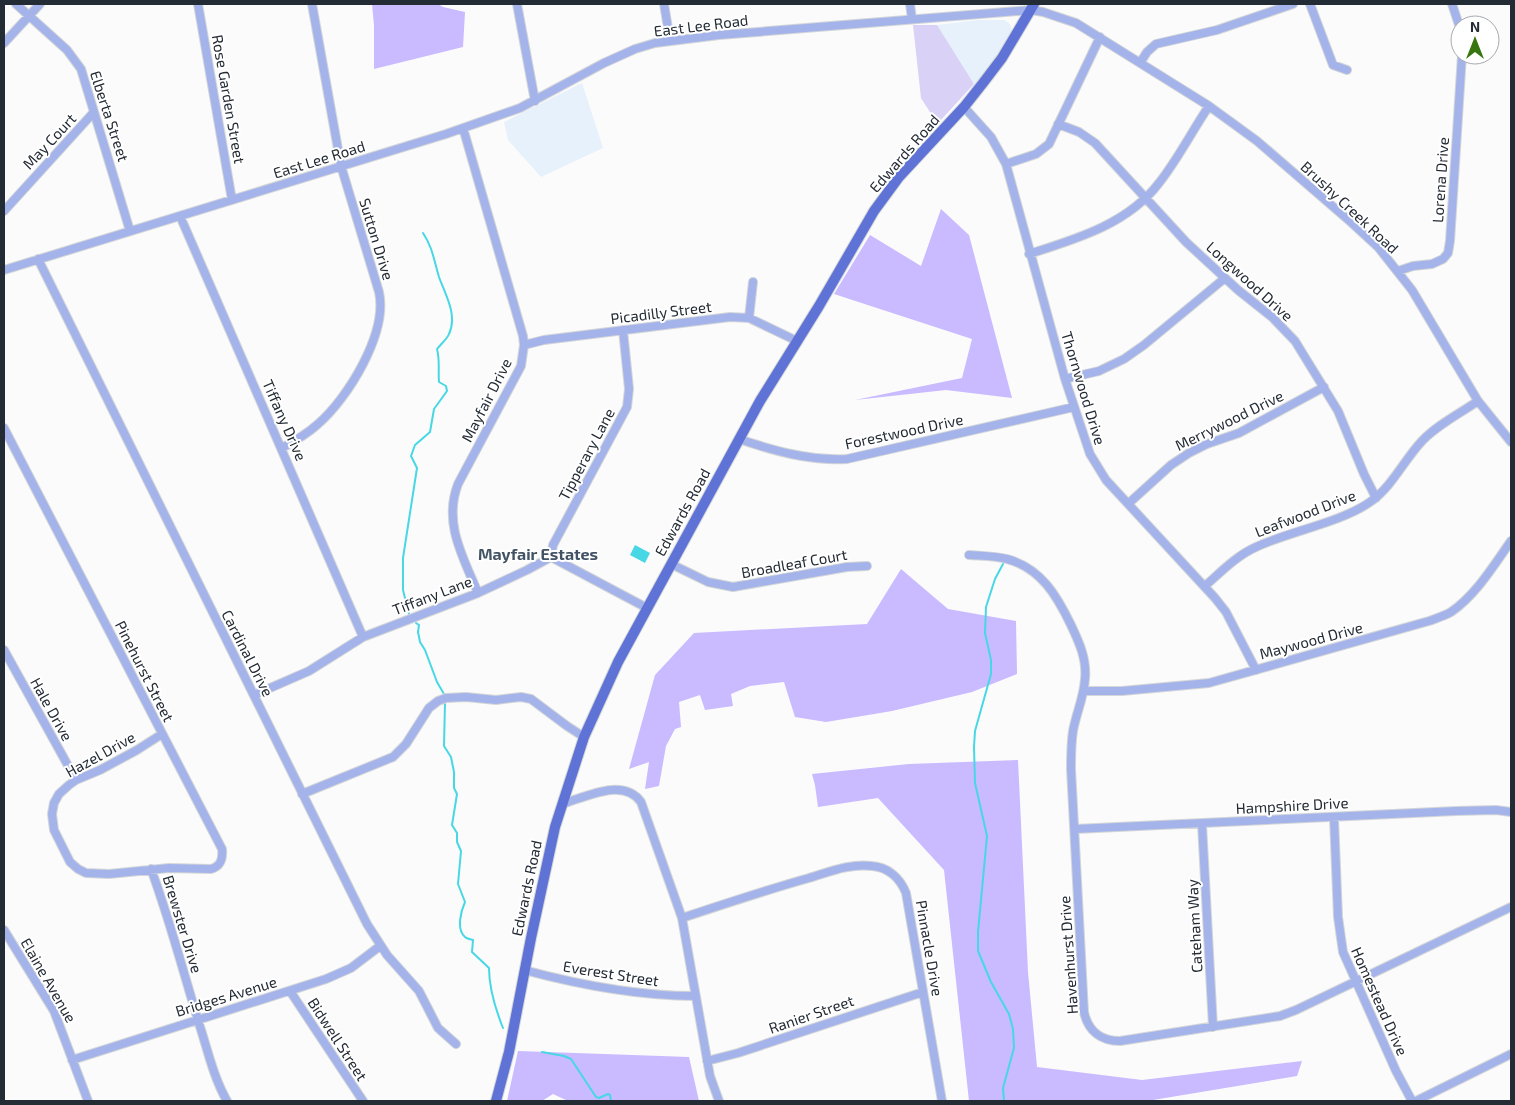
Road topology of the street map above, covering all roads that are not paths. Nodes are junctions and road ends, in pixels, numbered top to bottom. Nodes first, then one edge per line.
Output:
1 (16, 4) edge
2 (40, 4) edge
3 (198, 4) edge
4 (312, 4) edge
5 (517, 4) edge
6 (664, 4) edge
7 (910, 4) edge
8 (1293, 4) edge
9 (1310, 4) edge
10 (1033, 7) edge
11 (29, 16) junction
12 (912, 19) junction
13 (1100, 37) junction
14 (670, 40) junction
15 (4, 43) edge
16 (1140, 63) junction
17 (1461, 65) edge
18 (1347, 70) dead end
19 (535, 101) junction
20 (1209, 106) junction
21 (964, 107) junction
22 (94, 112) junction
23 (1058, 124) junction
24 (462, 128) junction
25 (1006, 164) junction
26 (341, 166) junction
27 (1145, 198) junction
28 (232, 200) junction
29 (4, 210) edge
30 (180, 216) junction
31 (130, 231) junction
32 (1030, 254) junction
33 (38, 259) junction
34 (4, 270) edge
35 (1398, 271) junction
36 (1225, 278) junction
37 (753, 282) dead end
38 (749, 318) junction
39 (623, 330) junction
40 (797, 341) junction
41 (524, 345) junction
42 (1065, 379) junction
43 (1324, 388) junction
44 (1478, 401) junction
45 (1074, 407) junction
46 (4, 428) edge
47 (739, 439) junction
48 (1511, 442) edge
49 (282, 448) junction
50 (1376, 498) junction
51 (1128, 503) junction
52 (1511, 541) edge
53 (969, 555) dead end
54 (551, 557) junction
55 (671, 564) junction
56 (868, 566) dead end
57 (1204, 586) junction
58 (478, 593) junction
59 (647, 608) junction
60 (363, 637) junction
61 (4, 650) edge
62 (1256, 670) junction
63 (1084, 691) junction
64 (254, 695) junction
65 (162, 734) junction
66 (584, 737) junction
67 (76, 780) junction
68 (302, 794) junction
69 (562, 804) junction
70 (1511, 812) edge
71 (1334, 818) junction
72 (1202, 824) junction
73 (1074, 829) junction
74 (151, 869) junction
75 (1511, 907) edge
76 (682, 918) junction
77 (4, 930) edge
78 (380, 946) junction
79 (524, 970) junction
80 (1356, 982) junction
81 (290, 991) junction
82 (923, 992) junction
83 (695, 996) junction
84 (198, 1019) junction
85 (1213, 1027) junction
86 (456, 1044) dead end
87 (1511, 1054) edge
88 (72, 1060) junction
89 (707, 1061) junction
90 (88, 1101) edge
91 (226, 1101) edge
92 (363, 1101) edge
93 (496, 1101) edge
94 (719, 1101) edge
95 (942, 1101) edge
96 (1412, 1101) edge
97 (1416, 1101) edge

1 - 11 street, Elberta Street
2 - 11 street
3 - 28 street, Rose Garden Street
4 - 26 street, Sutton Drive
5 - 19 street
6 - 14 street
7 - 12 street
8 - 16 street
9 - 18 street
10 - 12 street, East Lee Road
10 - 13 street, East Lee Road
10 - 21 main road, Edwards Road
11 - 15 street
11 - 22 street, Elberta Street
12 - 14 street, East Lee Road
13 - 16 street, East Lee Road
13 - 23 street
14 - 19 street, East Lee Road
16 - 20 street, Brushy Creek Road
17 - 35 street, Lorena Drive
19 - 24 street, East Lee Road
20 - 27 street
20 - 35 street, Brushy Creek Road
21 - 25 street, Thornwood Drive
21 - 40 main road, Edwards Road
22 - 29 street, May Court
22 - 31 street, Elberta Street
23 - 25 street
23 - 27 street, Longwood Drive
24 - 26 street, East Lee Road
24 - 41 street, Mayfair Drive
25 - 32 street, Thornwood Drive
26 - 28 street, East Lee Road
26 - 49 street, Sutton Drive
27 - 32 street
27 - 36 street, Longwood Drive
28 - 30 street, East Lee Road
30 - 31 street, East Lee Road
30 - 49 street, Tiffany Drive
31 - 33 street, East Lee Road
32 - 42 street, Thornwood Drive
33 - 34 street, East Lee Road
33 - 64 street, Cardinal Drive
35 - 44 street, Brushy Creek Road
36 - 42 street
36 - 43 street, Longwood Drive
37 - 38 street
38 - 39 street, Picadilly Street
38 - 40 street, Picadilly Street
39 - 41 street, Picadilly Street
39 - 54 street, Tipperary Lane
40 - 47 main road, Edwards Road
41 - 58 street, Mayfair Drive
42 - 45 street, Thornwood Drive
43 - 50 street, Longwood Drive
43 - 51 street, Merrywood Drive
44 - 48 street, Brushy Creek Road
44 - 50 street, Leafwood Drive
45 - 47 street, Forestwood Drive
45 - 51 street, Thornwood Drive
46 - 65 street, Pinehurst Street
47 - 55 main road, Edwards Road
49 - 60 street, Tiffany Drive
50 - 57 street, Leafwood Drive
51 - 57 street, Thornwood Drive
52 - 62 street, Maywood Drive
53 - 63 street, Havenhurst Drive
54 - 58 street, Tiffany Lane
54 - 59 street
55 - 56 street, Broadleaf Court
55 - 59 main road, Edwards Road
57 - 62 street, Thornwood Drive
58 - 60 street, Tiffany Lane
59 - 66 main road, Edwards Road
60 - 64 street, Tiffany Lane
61 - 67 street, Hale Drive
62 - 63 street, Maywood Drive
63 - 73 street, Havenhurst Drive
64 - 68 street, Cardinal Drive
65 - 67 street, Hazel Drive
65 - 74 street, Pinehurst Street
66 - 68 street
66 - 69 main road, Edwards Road
67 - 74 street, Hazel Drive
68 - 78 street, Cardinal Drive
69 - 76 street
69 - 79 main road, Edwards Road
70 - 71 street, Hampshire Drive
71 - 72 street, Hampshire Drive
71 - 80 street, Homestead Drive
72 - 73 street, Hampshire Drive
72 - 85 street, Cateham Way
73 - 85 street, Havenhurst Drive
74 - 84 street, Brewster Drive
75 - 80 street, Havenhurst Drive
76 - 82 street, Pinnacle Drive
76 - 83 street
77 - 88 street, Elaine Avenue
78 - 81 street, Bridges Avenue
78 - 86 street, Cardinal Drive
79 - 83 street, Everest Street
79 - 93 main road, Edwards Road
80 - 85 street, Havenhurst Drive
80 - 96 street, Homestead Drive
81 - 84 street, Bridges Avenue
81 - 92 street, Bidwell Street
82 - 89 street, Ranier Street
82 - 95 street, Pinnacle Drive
83 - 89 street
84 - 88 street, Bridges Avenue
84 - 91 street, Brewster Drive
87 - 97 street
88 - 90 street, Elaine Avenue
89 - 94 street

